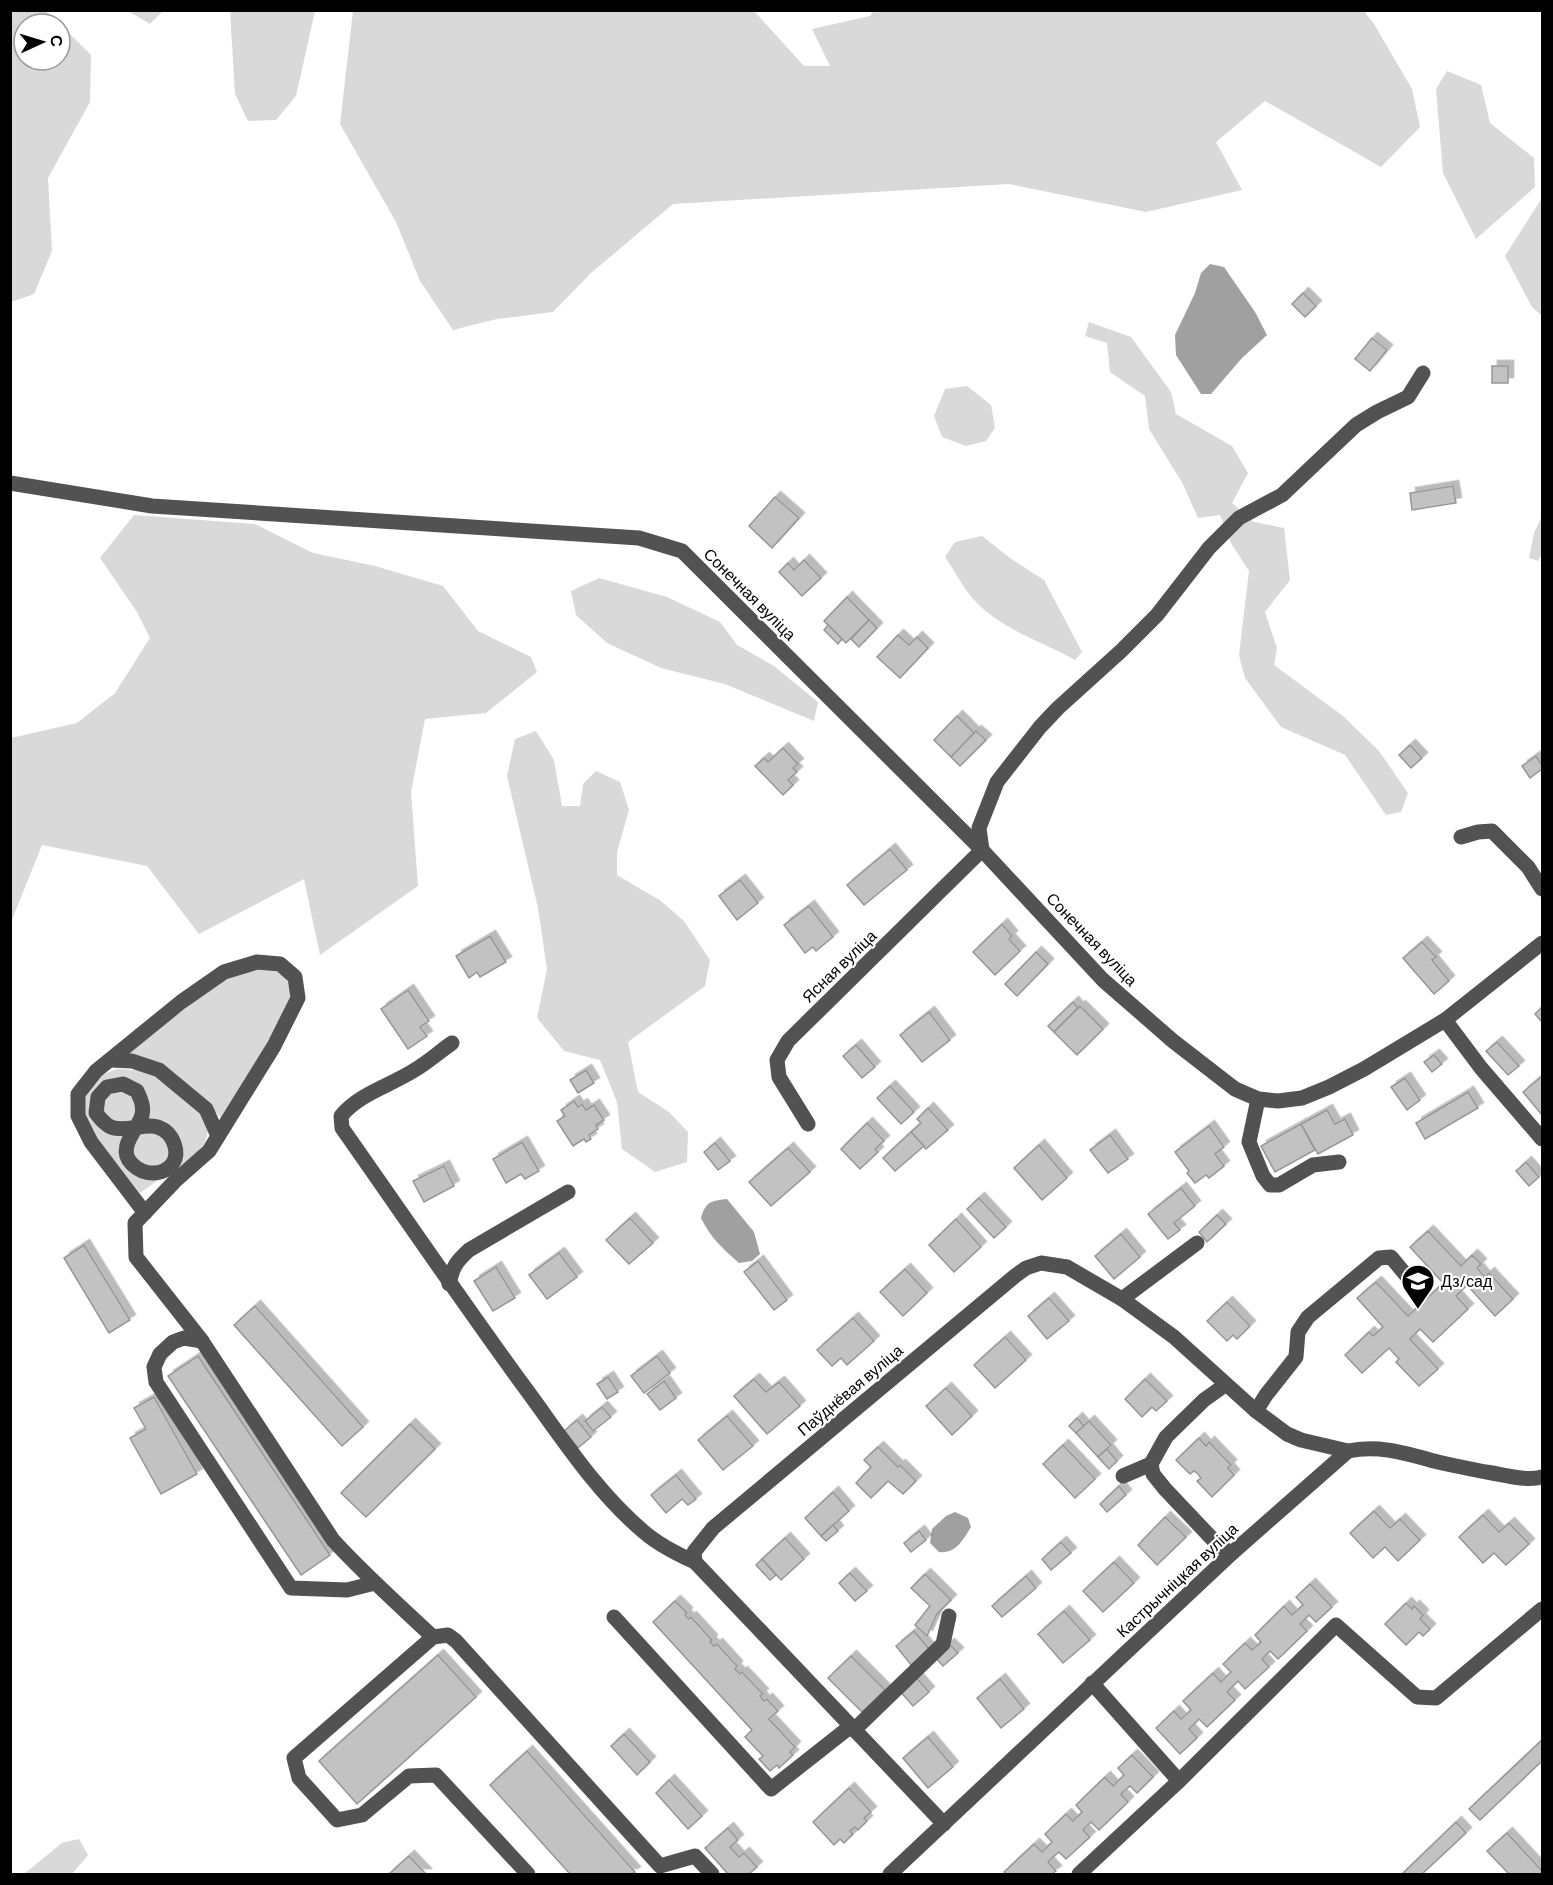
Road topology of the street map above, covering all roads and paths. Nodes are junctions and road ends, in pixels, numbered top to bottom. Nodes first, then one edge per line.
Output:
1 (1423, 373) dead end
2 (10, 483) edge
3 (1461, 837) dead end
4 (982, 850) junction
5 (1542, 889) edge
6 (1542, 943) edge
7 (1446, 1020) junction
8 (452, 1043) dead end
9 (110, 1060) junction
10 (1258, 1099) junction
11 (808, 1124) dead end
12 (218, 1136) junction
13 (1542, 1139) edge
14 (1339, 1162) dead end
15 (171, 1176) junction
16 (567, 1192) dead end
17 (145, 1213) junction
18 (1197, 1243) dead end
19 (449, 1284) junction
20 (1415, 1286) dead end
21 (1122, 1299) junction
22 (202, 1341) junction
23 (1225, 1385) junction
24 (1256, 1411) junction
25 (1348, 1451) junction
26 (1151, 1464) junction
27 (1123, 1476) dead end
28 (1542, 1477) edge
29 (1232, 1553) junction
30 (695, 1562) junction
31 (375, 1583) junction
32 (1542, 1609) edge
33 (949, 1616) dead end
34 (614, 1617) dead end
35 (433, 1636) junction
36 (1092, 1683) junction
37 (853, 1728) junction
38 (1179, 1781) junction
39 (944, 1824) junction
40 (528, 1875) edge
41 (712, 1875) edge
42 (890, 1875) edge
43 (1079, 1875) edge

1 - 4 street
2 - 4 street, Сонечная вуліца
3 - 5 street
4 - 10 street, Сонечная вуліца
4 - 11 street, Ясная вуліца
6 - 7 street, Сонечная вуліца
7 - 10 street, Сонечная вуліца
7 - 13 street
8 - 19 street
9 - 12 street
9 - 12 street
9 - 17 street
10 - 14 street
12 - 15 street
15 - 15 street
15 - 17 street
16 - 19 street
17 - 22 street
18 - 21 street
19 - 30 street
20 - 24 street
21 - 23 street, Паўднёвая вуліца
21 - 30 street, Паўднёвая вуліца
22 - 31 street
22 - 31 street
23 - 24 street, Паўднёвая вуліца
23 - 26 street
24 - 25 street, Паўднёвая вуліца
25 - 28 street
25 - 29 street, Кастрычніцкая вуліца
26 - 27 street
26 - 29 street
29 - 36 street, Кастрычніцкая вуліца
30 - 37 street
31 - 35 street
32 - 38 street
33 - 37 street
34 - 37 street
35 - 40 street
35 - 41 street
36 - 38 street
36 - 39 street, Кастрычніцкая вуліца
37 - 39 street
38 - 43 street
39 - 42 street, Кастрычніцкая вуліца

